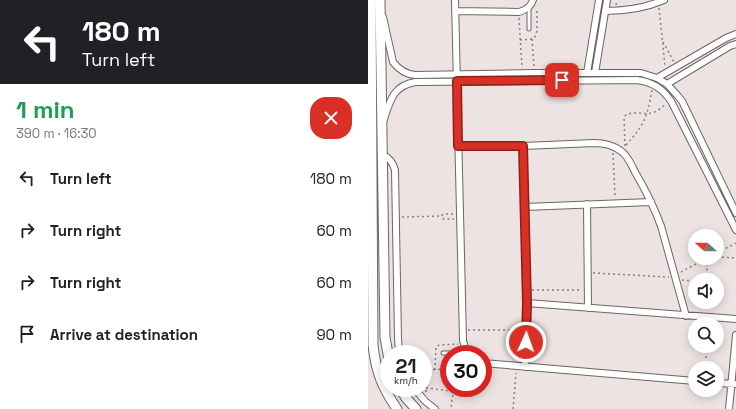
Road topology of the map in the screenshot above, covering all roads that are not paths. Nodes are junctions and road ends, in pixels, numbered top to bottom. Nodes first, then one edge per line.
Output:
1 (371, 0) edge
2 (455, 0) edge
3 (533, 0) edge
4 (599, 0) edge
5 (607, 0) edge
6 (661, 1) edge
7 (380, 5) edge
8 (529, 7) junction
9 (455, 11) junction
10 (605, 11) junction
11 (529, 29) dead end
12 (736, 34) edge
13 (736, 44) edge
14 (587, 73) junction
15 (595, 73) junction
16 (457, 74) junction
17 (657, 78) junction
18 (457, 81) junction
19 (666, 84) junction
20 (382, 125) junction
21 (458, 146) junction
22 (523, 146) junction
23 (383, 155) junction
24 (651, 202) junction
25 (587, 204) junction
26 (525, 207) junction
27 (736, 213) edge
28 (736, 230) edge
29 (527, 303) junction
30 (588, 308) junction
31 (686, 316) junction
32 (736, 320) edge
33 (736, 335) edge
34 (387, 345) edge
35 (398, 345) edge
36 (464, 345) edge
37 (492, 364) edge
38 (525, 367) junction
39 (688, 380) edge
40 (724, 383) edge
41 (734, 384) edge
42 (405, 397) edge
43 (422, 397) edge
44 (397, 409) edge
45 (416, 409) edge
46 (435, 409) edge
47 (729, 409) edge

1 - 44 street
2 - 9 street
3 - 8 street
4 - 14 street
5 - 10 street
6 - 10 street
7 - 16 street
7 - 20 street
8 - 9 street
8 - 11 lane
9 - 16 street
10 - 15 street
12 - 17 street
13 - 19 street
14 - 15 street
14 - 16 street
15 - 17 street
16 - 18 street
17 - 19 street
18 - 20 street
18 - 21 street
18 - 28 street
19 - 27 street
20 - 23 street
21 - 22 street
21 - 36 street
22 - 24 street
22 - 26 street
23 - 34 street
23 - 35 street
24 - 25 street
24 - 31 street
25 - 26 street
25 - 30 street
26 - 29 street
29 - 30 street
29 - 38 street
30 - 31 street
31 - 32 street
33 - 41 street
37 - 38 street
38 - 39 street
40 - 41 street
41 - 47 street
42 - 45 street
43 - 46 street

